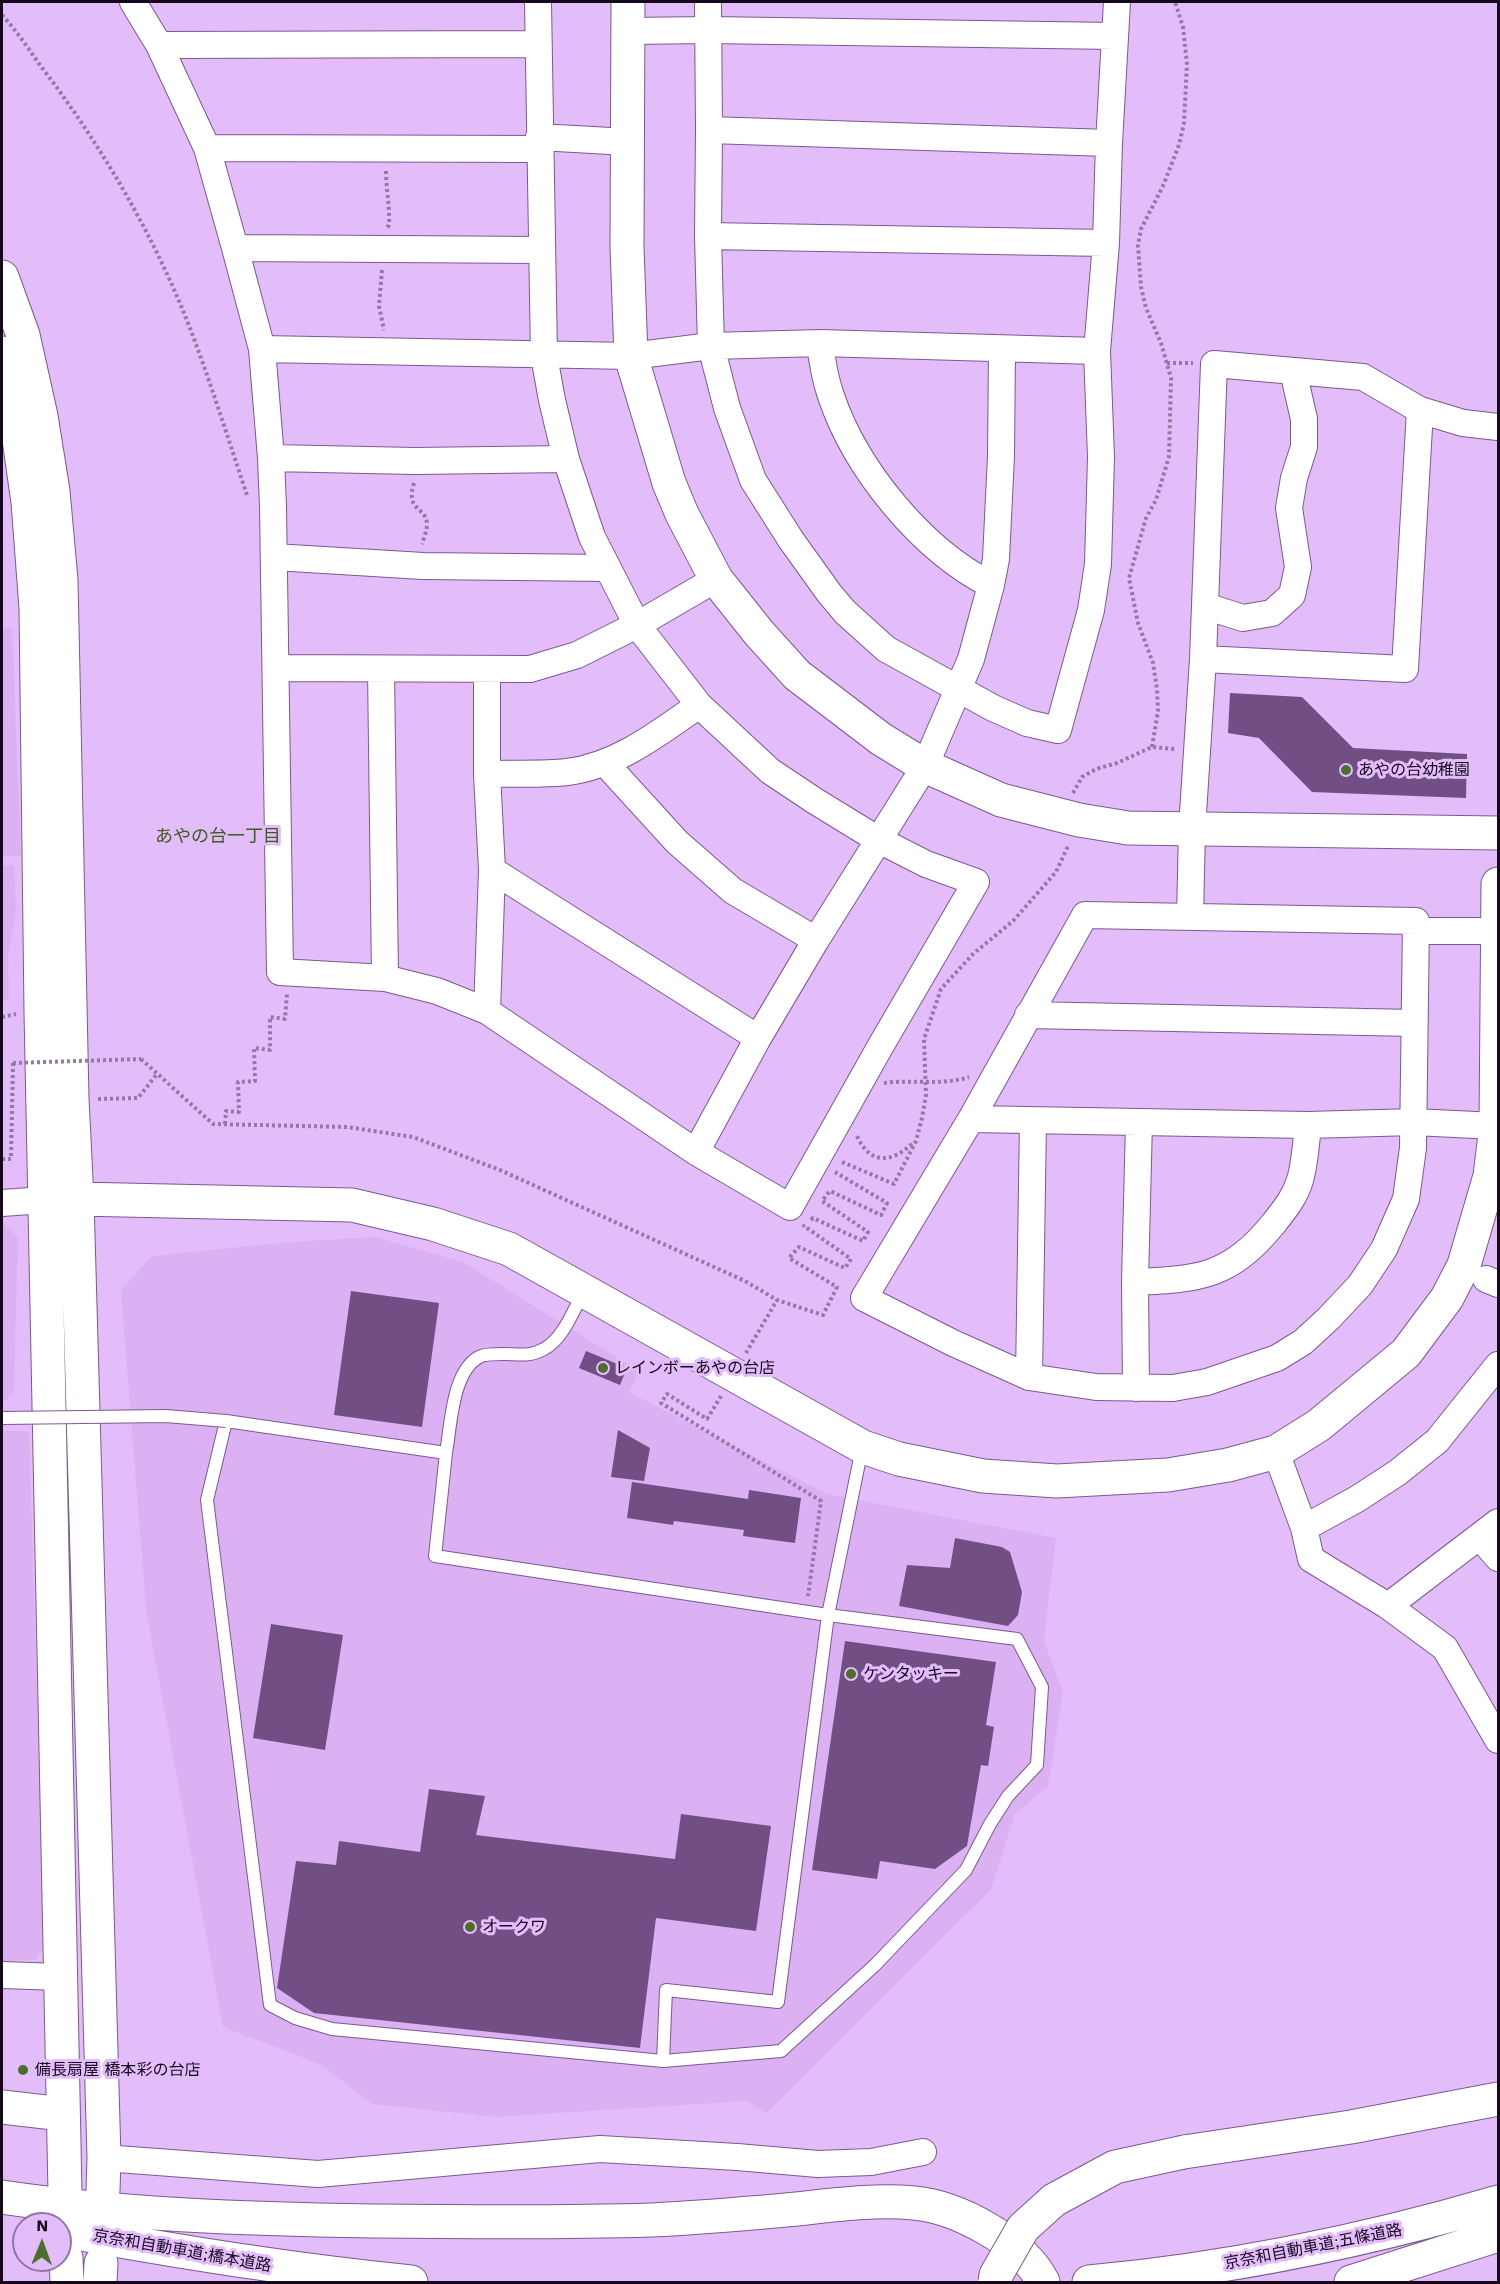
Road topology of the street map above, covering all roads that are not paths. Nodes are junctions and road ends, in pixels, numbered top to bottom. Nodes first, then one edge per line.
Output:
1 (133, 2) edge
2 (538, 2) edge
3 (708, 2) edge
4 (1117, 2) edge
5 (628, 16) edge
6 (708, 30) junction
7 (1115, 36) junction
8 (538, 44) junction
9 (159, 45) junction
10 (710, 130) junction
11 (628, 142) junction
12 (539, 143) junction
13 (1109, 143) junction
14 (207, 148) junction
15 (708, 236) junction
16 (1106, 243) junction
17 (236, 248) junction
18 (542, 250) junction
19 (2, 276) edge
20 (820, 342) junction
21 (711, 346) junction
22 (262, 349) junction
23 (1002, 349) junction
24 (1097, 351) junction
25 (2, 353) edge
26 (544, 356) junction
27 (631, 356) junction
28 (1293, 371) junction
29 (1420, 410) junction
30 (1498, 427) edge
31 (271, 458) junction
32 (566, 459) junction
33 (274, 558) junction
34 (608, 568) junction
35 (716, 579) junction
36 (991, 585) junction
37 (1205, 606) junction
38 (637, 625) junction
39 (1203, 659) junction
40 (277, 668) junction
41 (381, 669) junction
42 (487, 670) junction
43 (958, 690) junction
44 (699, 705) junction
45 (605, 763) junction
46 (925, 766) junction
47 (487, 774) junction
48 (1192, 830) junction
49 (1498, 833) edge
50 (877, 839) junction
51 (492, 870) junction
52 (1498, 884) edge
53 (1190, 917) junction
54 (1415, 931) junction
55 (1497, 931) junction
56 (816, 940) junction
57 (386, 978) junction
58 (487, 1011) junction
59 (1028, 1015) junction
60 (1414, 1023) junction
61 (1498, 1023) edge
62 (758, 1038) junction
63 (971, 1119) junction
64 (1033, 1121) junction
65 (1139, 1122) junction
66 (1414, 1122) junction
67 (1308, 1125) junction
68 (1496, 1126) junction
69 (696, 1152) junction
70 (77, 1199) junction
71 (44, 1200) junction
72 (2, 1203) edge
73 (1136, 1282) junction
74 (584, 1292) junction
75 (1498, 1365) edge
76 (1029, 1377) junction
77 (1136, 1388) junction
78 (2, 1418) edge
79 (226, 1421) junction
80 (863, 1447) junction
81 (1276, 1452) junction
82 (446, 1453) junction
83 (1305, 1528) junction
84 (1489, 1529) edge
85 (1498, 1558) edge
86 (1388, 1606) junction
87 (828, 1615) junction
88 (1498, 1740) edge
89 (2, 1975) edge
90 (60, 1977) junction
91 (663, 2061) junction
92 (1498, 2099) edge
93 (2, 2107) edge
94 (63, 2114) junction
95 (923, 2152) dead end
96 (104, 2158) junction
97 (103, 2191) dead end
98 (65, 2192) dead end
99 (2, 2197) edge
100 (1498, 2202) edge
101 (1498, 2235) edge
102 (72, 2256) edge
103 (411, 2283) edge
104 (995, 2283) edge
105 (1043, 2283) edge
106 (1089, 2283) edge
107 (1351, 2283) edge

1 - 9 street
2 - 8 street
3 - 6 street
4 - 7 street
5 - 6 street
5 - 11 main road
6 - 7 street
6 - 10 street
7 - 13 street
8 - 9 street
8 - 12 street
9 - 14 street
10 - 13 street
10 - 15 street
11 - 12 street
11 - 27 main road
12 - 14 street
12 - 18 street
13 - 16 street
14 - 17 street
15 - 16 street
15 - 21 street
16 - 24 street
17 - 18 street
17 - 22 street
18 - 26 street
19 - 70 main road
20 - 21 street
20 - 23 street
20 - 36 street
21 - 27 street
21 - 43 street
22 - 26 street
22 - 31 street
23 - 24 street
23 - 36 street
24 - 43 street
25 - 71 main road
26 - 27 street
26 - 32 street
27 - 35 main road
28 - 29 street
28 - 37 street
28 - 37 street
29 - 30 street
29 - 39 street
31 - 32 street
31 - 33 street
32 - 34 street
33 - 34 street
33 - 40 street
34 - 38 street
35 - 38 street
35 - 46 main road
36 - 43 street
37 - 39 street
38 - 42 street
38 - 44 street
39 - 48 street
40 - 41 street
40 - 57 street
41 - 42 street
41 - 57 street
42 - 47 street
43 - 46 street
44 - 45 street
44 - 50 street
45 - 47 street
45 - 56 street
46 - 48 main road
46 - 50 street
47 - 51 street
48 - 49 main road
48 - 53 street
50 - 56 street
50 - 69 street
51 - 58 street
51 - 62 street
52 - 55 main road
53 - 54 street
53 - 59 street
54 - 55 street
54 - 60 street
55 - 61 main road
56 - 62 street
57 - 58 street
58 - 69 street
59 - 60 street
59 - 63 street
60 - 66 street
61 - 68 main road
62 - 69 street
63 - 64 street
63 - 76 street
64 - 65 street
64 - 76 street
65 - 67 street
65 - 73 street
66 - 67 street
66 - 68 street
66 - 77 street
67 - 73 street
68 - 81 main road
70 - 71 main road
70 - 74 main road
70 - 96 main road
71 - 72 street
71 - 90 main road
73 - 77 street
74 - 80 main road
74 - 82 lane
75 - 83 street
76 - 77 street
78 - 79 lane, bridge
79 - 82 lane
79 - 91 lane
80 - 81 main road
80 - 87 lane
81 - 83 street
82 - 87 lane
83 - 86 street
84 - 85 street
84 - 86 street
86 - 88 street
87 - 91 lane
87 - 91 lane
89 - 90 street
90 - 94 main road
92 - 104 main road, bridge
93 - 94 main road
94 - 98 main road
95 - 96 street
96 - 97 main road
99 - 105 main road
100 - 106 main road, 京奈和自動車道;五條道路
101 - 107 main road
102 - 103 main road, 京奈和自動車道;橋本道路

